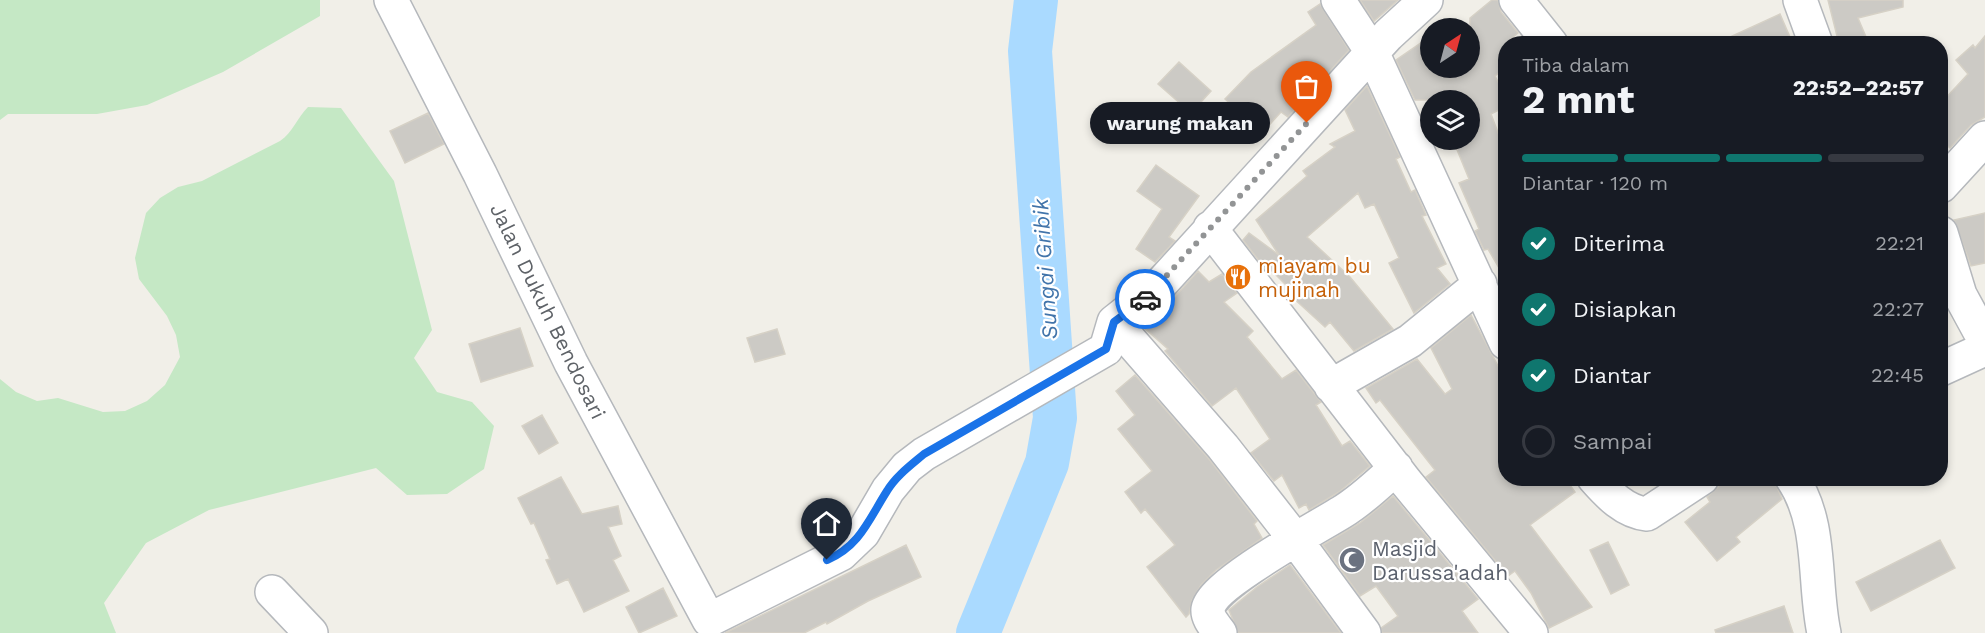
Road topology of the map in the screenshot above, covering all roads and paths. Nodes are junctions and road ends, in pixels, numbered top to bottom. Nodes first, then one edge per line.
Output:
1 (391, 0) edge
2 (1338, 0) edge
3 (1426, 0) edge
4 (1516, 0) edge
5 (1800, 0) edge
6 (1545, 36) edge
7 (1813, 36) edge
8 (1372, 52) junction
9 (1983, 143) edge
10 (1948, 179) edge
11 (1210, 228) junction
12 (1948, 256) edge
13 (1480, 284) junction
14 (1498, 325) edge
15 (1110, 335) junction
16 (1985, 341) edge
17 (1985, 349) edge
18 (1948, 366) edge
19 (1331, 386) junction
20 (1396, 468) junction
21 (1602, 486) edge
22 (1690, 486) edge
23 (1796, 486) edge
24 (1295, 539) junction
25 (272, 592) dead end
26 (713, 626) edge
27 (311, 633) edge
28 (1220, 633) edge
29 (1364, 633) edge
30 (1531, 633) edge
31 (1824, 633) edge

1 - 26 street, Jalan Dukuh Bendosari
2 - 8 street
3 - 8 street, Jalan Dukuh Bendosari
4 - 6 street
5 - 7 street
8 - 11 street, Jalan Dukuh Bendosari
8 - 13 street
9 - 10 street
11 - 15 street, Jalan Dukuh Bendosari
11 - 19 street
12 - 16 street
13 - 14 street
13 - 19 street
15 - 24 street
15 - 26 street, Jalan Dukuh Bendosari
17 - 18 street
19 - 20 street
20 - 24 street
20 - 30 street
21 - 22 street
23 - 31 street
24 - 28 street
24 - 29 street
25 - 27 street

